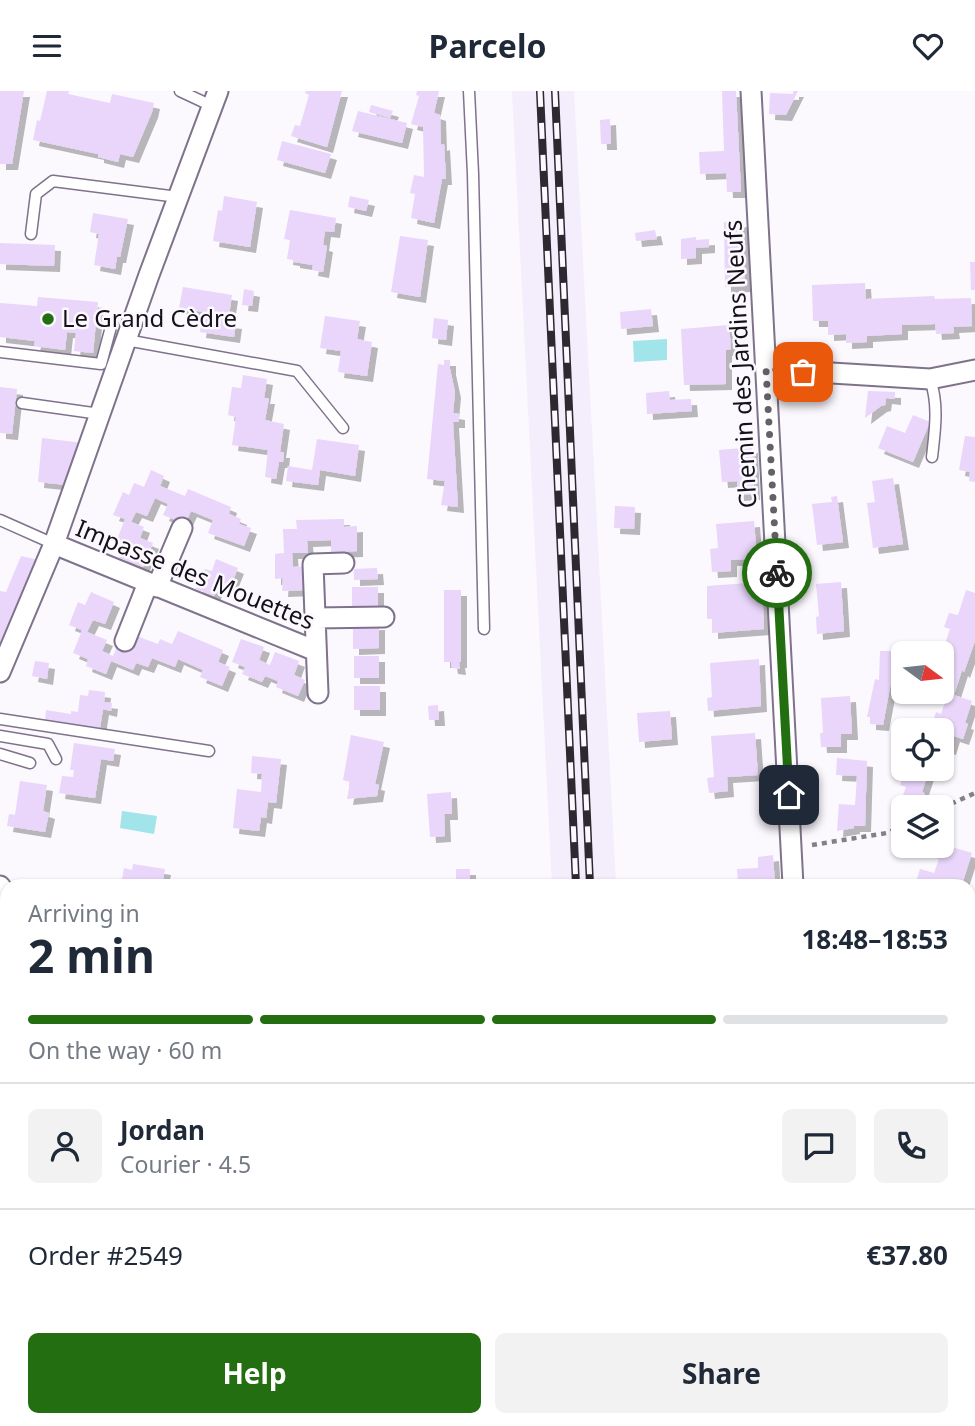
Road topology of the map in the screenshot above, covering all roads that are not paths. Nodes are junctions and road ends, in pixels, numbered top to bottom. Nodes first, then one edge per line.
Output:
1 (180, 91) edge
2 (469, 91) edge
3 (751, 91) edge
4 (215, 99) edge
5 (178, 197) junction
6 (31, 234) dead end
7 (112, 323) dead end
8 (126, 340) junction
9 (0, 352) edge
10 (766, 369) junction
11 (975, 370) edge
12 (930, 379) junction
13 (22, 403) dead end
14 (100, 414) junction
15 (342, 428) dead end
16 (932, 457) dead end
17 (0, 520) edge
18 (182, 528) dead end
19 (54, 544) junction
20 (344, 563) dead end
21 (153, 585) junction
22 (384, 617) dead end
23 (315, 618) junction
24 (484, 629) dead end
25 (125, 641) dead end
26 (316, 651) junction
27 (0, 672) edge
28 (318, 693) dead end
29 (0, 719) edge
30 (0, 736) edge
31 (209, 751) dead end
32 (0, 754) edge
33 (56, 759) dead end
34 (30, 763) dead end
35 (793, 879) edge

1 - 4 lane
2 - 24 lane
3 - 10 street, Chemin des Jardins Neufs
4 - 5 street
5 - 6 lane
5 - 8 street
7 - 9 lane
8 - 14 street
8 - 15 lane
10 - 12 street
10 - 35 street, Chemin des Jardins Neufs
11 - 12 street
12 - 16 lane
13 - 14 lane
14 - 19 street
17 - 19 lane
18 - 21 street
19 - 21 street, Impasse des Mouettes
19 - 27 street
20 - 23 street
21 - 25 street
21 - 26 street, Impasse des Mouettes
22 - 23 street
23 - 26 street
26 - 28 street
29 - 31 lane
30 - 33 lane
32 - 34 lane

